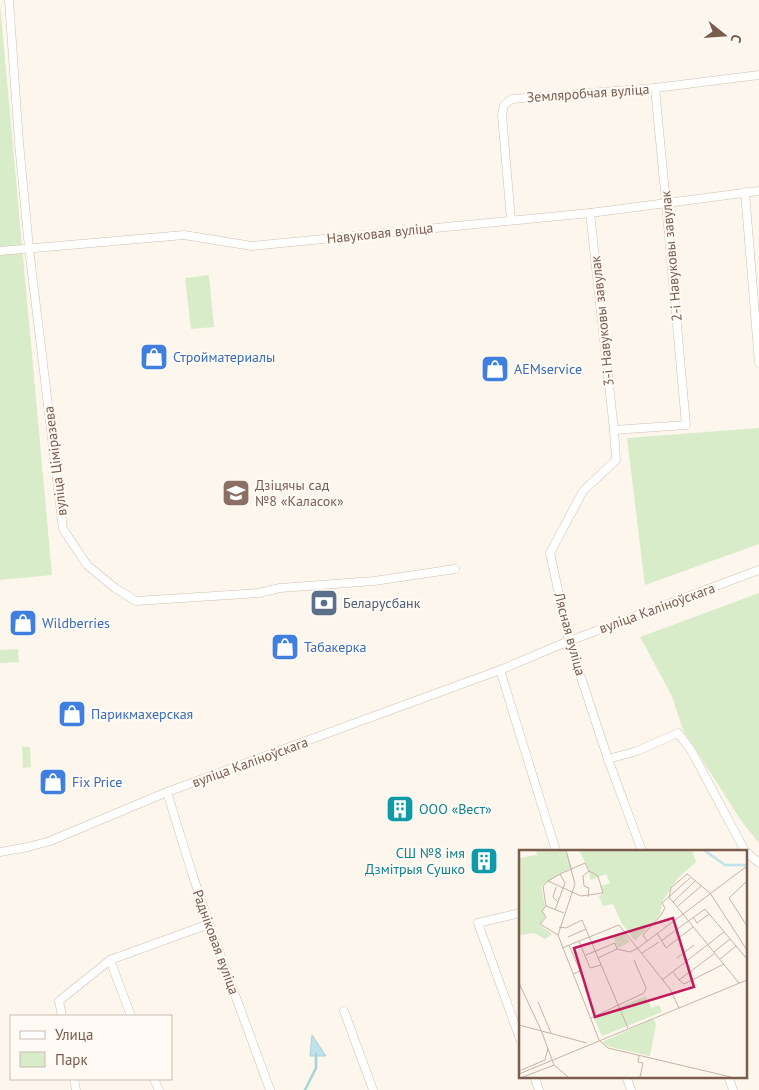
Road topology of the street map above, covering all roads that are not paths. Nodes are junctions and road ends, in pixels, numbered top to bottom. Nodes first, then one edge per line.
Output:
1 (9, 0) edge
2 (759, 75) edge
3 (655, 88) junction
4 (759, 190) edge
5 (745, 192) junction
6 (666, 203) junction
7 (590, 213) junction
8 (511, 220) junction
9 (29, 248) junction
10 (0, 251) edge
11 (759, 363) edge
12 (614, 430) junction
13 (455, 569) dead end
14 (759, 570) edge
15 (569, 641) junction
16 (500, 670) junction
17 (608, 759) junction
18 (167, 792) junction
19 (556, 850) edge
20 (642, 850) edge
21 (744, 850) edge
22 (0, 852) edge
23 (746, 852) edge
24 (759, 863) edge
25 (519, 913) edge
26 (209, 924) junction
27 (110, 960) junction
28 (344, 1011) dead end
29 (62, 1015) edge
30 (131, 1015) edge
31 (519, 1036) edge
32 (535, 1078) edge
33 (627, 1078) edge
34 (729, 1078) edge
35 (370, 1089) edge
36 (270, 1090) edge
37 (539, 1090) edge
38 (631, 1090) edge
39 (733, 1090) edge

1 - 9 street, вуліца Ціміразева
2 - 3 street, Земляробчая вуліца
3 - 6 street, 2-і Навуковы завулак
3 - 8 street, Земляробчая вуліца
4 - 5 street, Навуковая вуліца
5 - 6 street, Навуковая вуліца
5 - 11 street
6 - 7 street, Навуковая вуліца
6 - 12 street, 2-і Навуковы завулак
7 - 8 street, Навуковая вуліца
7 - 12 street, 3-і Навуковы завулак
8 - 9 street, Навуковая вуліца
9 - 10 street, Навуковая вуліца
9 - 13 street, вуліца Ціміразева
12 - 15 street, Лясная вуліца
14 - 15 street, вуліца Каліноўскага
15 - 16 street, вуліца Каліноўскага
15 - 17 street, Лясная вуліца
16 - 18 street, вуліца Каліноўскага
16 - 19 street
17 - 20 street, Лясная вуліца
17 - 21 street
18 - 22 street, вуліца Каліноўскага
18 - 26 street, Радніковая вуліца
23 - 24 street
25 - 31 street
26 - 27 street
26 - 36 street, Радніковая вуліца
27 - 29 street
27 - 30 street
28 - 35 street
32 - 37 street
33 - 38 street
34 - 39 street

